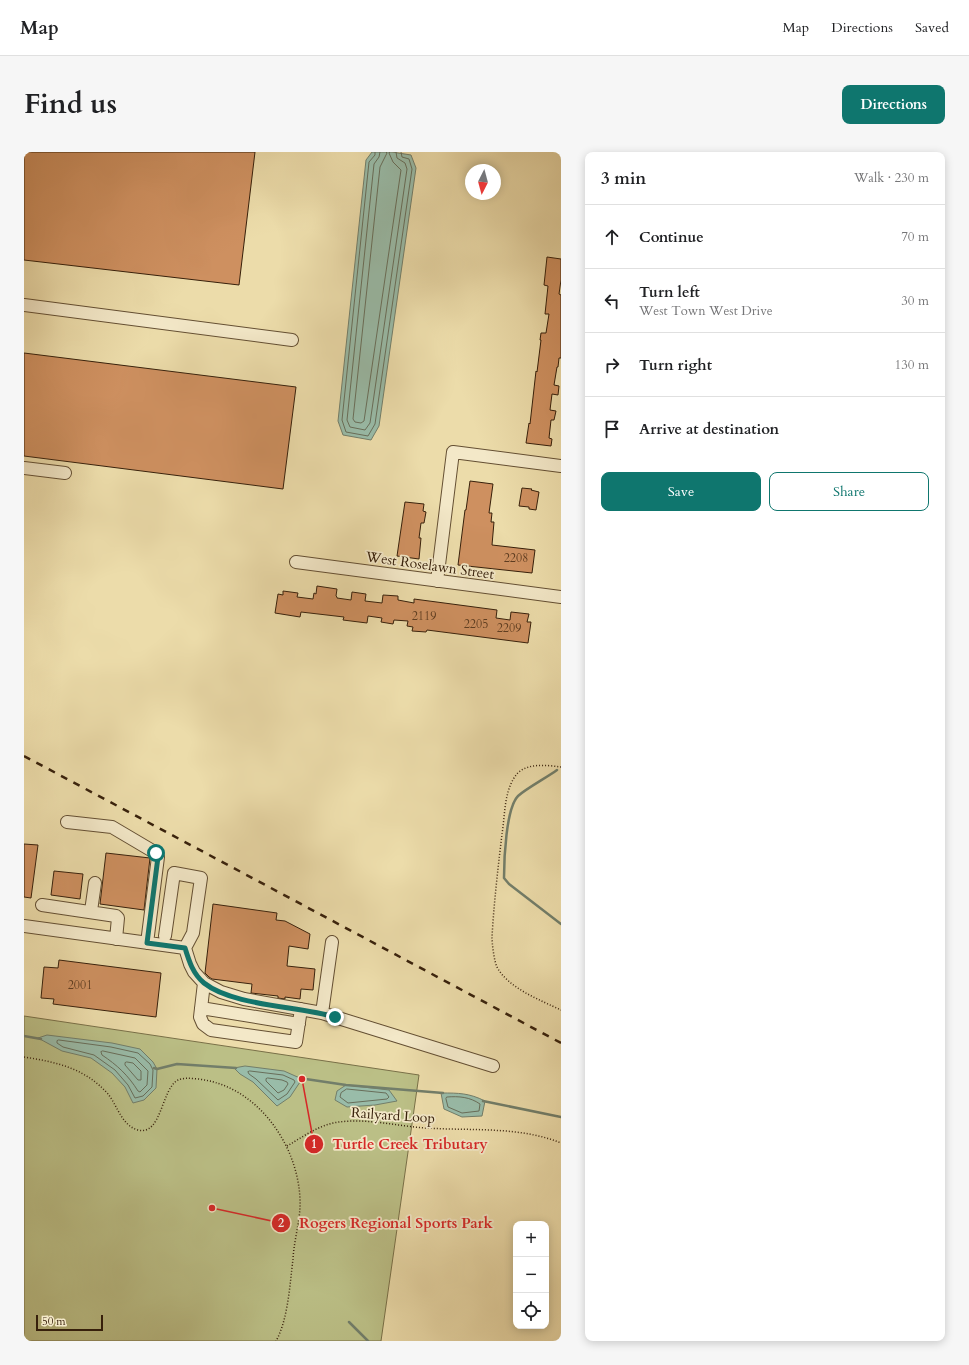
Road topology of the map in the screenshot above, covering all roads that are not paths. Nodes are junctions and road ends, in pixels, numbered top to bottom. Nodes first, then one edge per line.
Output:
1 (24, 304) edge
2 (292, 340) dead end
3 (561, 466) edge
4 (24, 468) edge
5 (65, 473) dead end
6 (296, 562) dead end
7 (437, 581) junction
8 (561, 597) edge
9 (67, 822) dead end
10 (95, 883) dead end
11 (42, 905) dead end
12 (91, 911) junction
13 (24, 926) edge
14 (165, 936) dead end
15 (116, 939) junction
16 (332, 942) dead end
17 (147, 943) junction
18 (185, 948) junction
19 (204, 983) junction
20 (201, 1008) junction
21 (300, 1009) junction
22 (322, 1013) junction
23 (299, 1024) junction
24 (493, 1066) dead end

1 - 2 street
3 - 7 street
4 - 5 street
6 - 7 street, West Roselawn Street
7 - 8 street, West Roselawn Street
9 - 17 street
10 - 12 street
11 - 12 street
12 - 15 street
13 - 15 street
14 - 18 street
15 - 17 street
16 - 22 street
17 - 18 street
18 - 19 street
19 - 20 street
19 - 21 street
20 - 23 street
20 - 23 street
21 - 22 street
21 - 23 street
22 - 24 street

